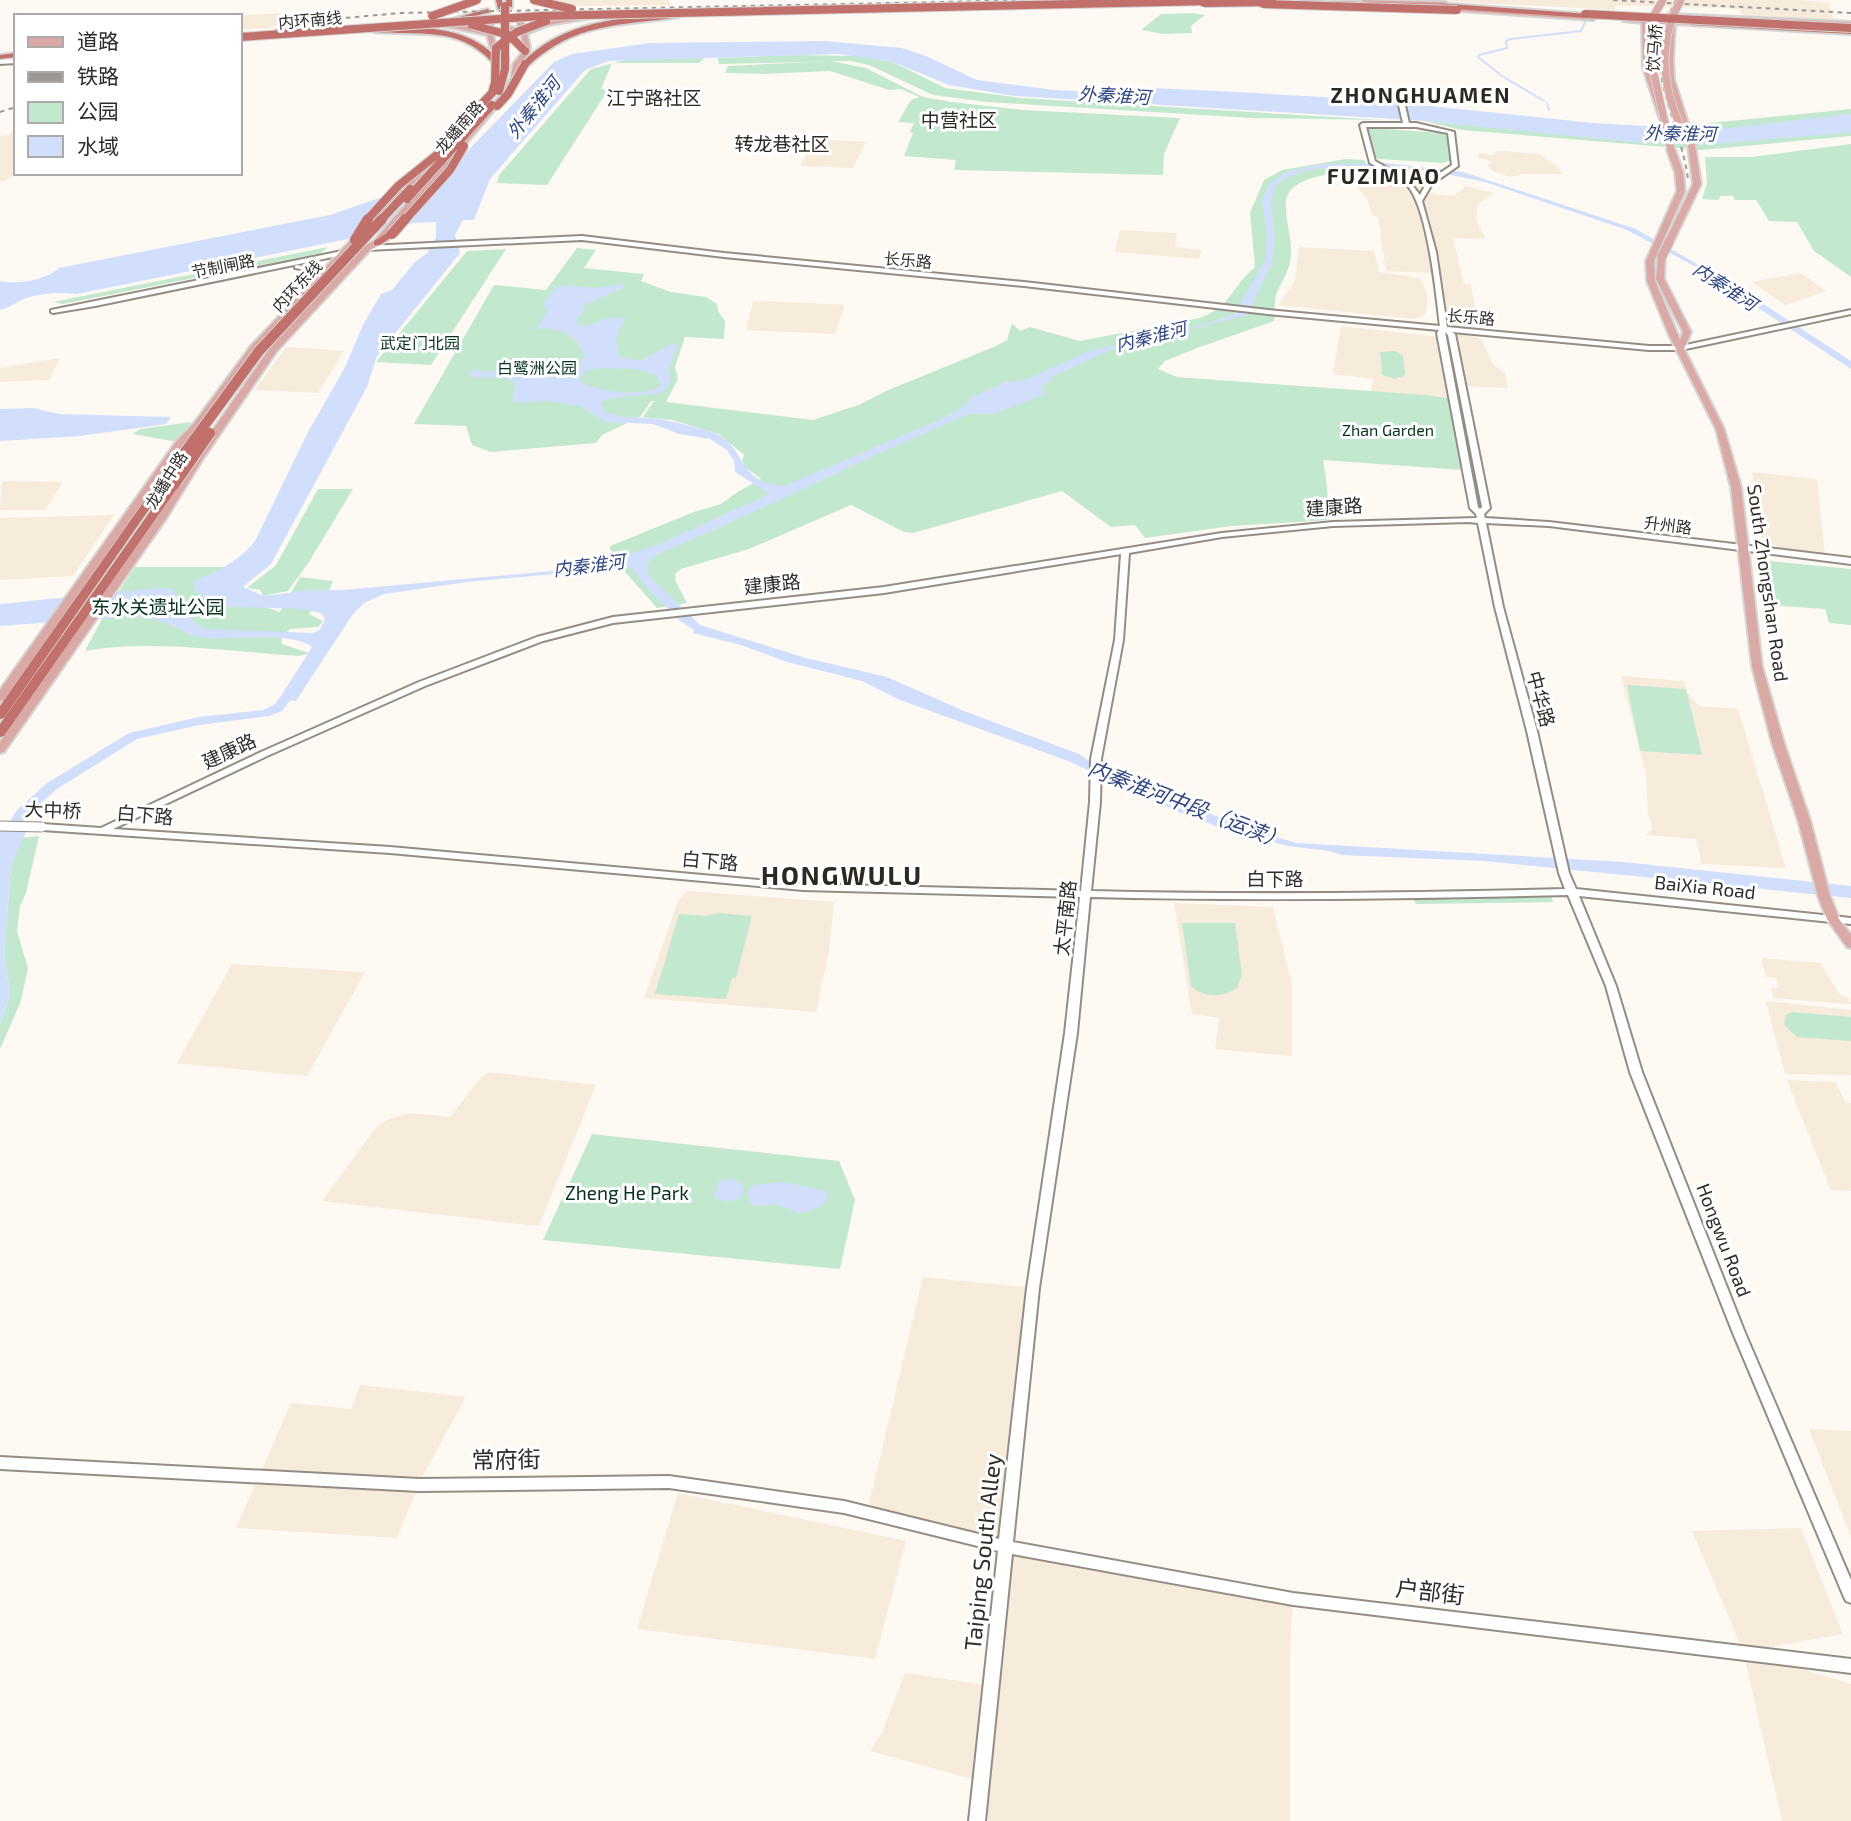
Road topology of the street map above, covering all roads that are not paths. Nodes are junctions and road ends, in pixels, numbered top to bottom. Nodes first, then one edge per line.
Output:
1 (477, 0) edge
2 (499, 0) edge
3 (508, 0) edge
4 (534, 0) edge
5 (1156, 0) edge
6 (1205, 0) edge
7 (1249, 0) edge
8 (1284, 0) edge
9 (1364, 0) edge
10 (1385, 0) edge
11 (1663, 0) edge
12 (1681, 0) edge
13 (1182, 1) edge
14 (1148, 3) edge
15 (1217, 3) junction
16 (873, 9) junction
17 (1567, 10) junction
18 (654, 11) junction
19 (1485, 11) junction
20 (508, 14) junction
21 (519, 16) junction
22 (638, 16) dead end
23 (688, 16) junction
24 (490, 18) joint
25 (589, 18) dead end
26 (1673, 18) junction
27 (1645, 21) junction
28 (1719, 21) junction
29 (1687, 23) junction
30 (446, 25) dead end
31 (1851, 28) edge
32 (359, 29) junction
33 (526, 32) junction
34 (490, 34) junction
35 (242, 38) edge
36 (242, 38) edge
37 (497, 60) junction
38 (519, 61) junction
39 (499, 71) junction
40 (1401, 101) dead end
41 (480, 120) junction
42 (1406, 123) junction
43 (470, 132) junction
44 (1667, 132) junction
45 (1688, 139) junction
46 (454, 141) junction
47 (1671, 150) joint
48 (440, 152) junction
49 (455, 153) junction
50 (1407, 182) junction
51 (1430, 183) junction
52 (1421, 199) junction
53 (392, 234) junction
54 (377, 243) junction
55 (421, 247) junction
56 (347, 249) junction
57 (365, 251) junction
58 (1658, 255) junction
59 (291, 267) junction
60 (326, 272) junction
61 (89, 304) junction
62 (53, 311) dead end
63 (1851, 312) edge
64 (1444, 328) junction
65 (1681, 348) junction
66 (169, 483) junction
67 (1481, 517) junction
68 (121, 540) junction
69 (134, 540) junction
70 (1744, 550) junction
71 (1125, 551) junction
72 (1851, 561) edge
73 (92, 567) junction
74 (124, 569) junction
75 (89, 596) junction
76 (69, 625) junction
77 (0, 698) edge
78 (0, 715) edge
79 (0, 733) edge
80 (0, 750) edge
81 (0, 826) edge
82 (104, 829) junction
83 (1813, 855) joint
84 (1573, 892) junction
85 (1086, 894) junction
86 (1824, 896) joint
87 (1399, 897) joint
88 (1833, 919) junction
89 (1851, 921) edge
90 (1851, 944) edge
91 (0, 1463) edge
92 (1006, 1547) junction
93 (1851, 1597) edge
94 (1851, 1666) edge
95 (977, 1821) edge

1 - 32 highway, bridge
2 - 20 highway, bridge
3 - 20 highway, 内环东线, bridge
3 - 23 highway, bridge
3 - 32 highway, bridge
4 - 18 highway, bridge
5 - 14 main road
6 - 13 highway, bridge
7 - 13 highway, 内环南线, bridge
8 - 31 highway, bridge
9 - 17 main road
10 - 17 highway
11 - 44 main road, bridge
12 - 45 main road, 饮马桥, bridge
13 - 16 highway, 内环南线, bridge
14 - 19 main road
14 - 21 main road
14 - 22 main road
15 - 16 highway, 内环南线, bridge
15 - 19 highway, bridge
15 - 31 highway, 内环南线, bridge
16 - 18 highway, bridge
16 - 23 highway, bridge
16 - 36 highway, 内环南线, bridge
17 - 26 main road
18 - 37 highway, bridge
19 - 27 main road
20 - 37 highway, bridge
20 - 38 highway, bridge
20 - 41 highway, 内环东线, bridge
20 - 46 highway, 内环东线, bridge
21 - 24 main road
21 - 33 main road
23 - 38 highway, bridge
24 - 34 main road
25 - 33 main road
26 - 27 main road
26 - 28 highway
26 - 29 main road
26 - 31 main road
26 - 45 main road, bridge
27 - 44 main road, bridge
28 - 29 highway
28 - 31 highway, bridge
29 - 31 main road
30 - 34 main road
32 - 35 highway, bridge
32 - 37 highway, bridge
32 - 38 highway, bridge
33 - 34 main road
33 - 38 main road, 龙蟠南路
34 - 39 main road
37 - 39 highway
37 - 46 highway, bridge
38 - 41 highway, bridge
38 - 49 main road, 龙蟠南路
39 - 48 main road, 龙蟠南路
40 - 42 main road
41 - 43 highway, 内环东线, bridge
42 - 50 main road, 中华路
42 - 51 main road
43 - 53 highway, bridge
43 - 66 highway, 内环东线, bridge
44 - 47 main road, bridge
45 - 58 main road, bridge
46 - 56 highway, bridge
46 - 66 highway, 内环东线, bridge
47 - 58 main road
48 - 49 main road
48 - 56 main road, 龙蟠南路, bridge
49 - 54 main road, 龙蟠南路
50 - 51 main road
50 - 52 main road, 中华路
51 - 52 main road
52 - 64 main road, 中华路
53 - 54 highway
53 - 55 main road
54 - 57 main road, 龙蟠中路
55 - 57 main road, 长乐路
55 - 64 main road, 长乐路
56 - 57 main road, 节制闸路
56 - 59 main road, 节制闸路
56 - 60 main road, 龙蟠中路
56 - 61 main road, 节制闸路
57 - 74 main road, 龙蟠中路
58 - 65 main road, South Zhongshan Road
58 - 65 main road, South Zhongshan Road
59 - 60 main road
59 - 61 main road, 节制闸路
60 - 73 main road, 龙蟠中路
61 - 62 main road, 节制闸路
63 - 65 main road, 长乐路
64 - 65 main road, 长乐路
64 - 67 main road, 中华路
65 - 70 main road, South Zhongshan Road
66 - 68 highway, 内环东线
66 - 69 highway, 内环东线
67 - 70 main road, 升州路
67 - 71 main road, 建康路
67 - 84 main road, 中华路
68 - 73 highway
68 - 75 highway, 内环东线
69 - 74 highway
69 - 75 highway, 内环东线
70 - 72 main road, 升州路
70 - 83 main road, South Zhongshan Road
71 - 82 main road, 建康路
71 - 85 main road, 太平南路
73 - 75 main road, 龙蟠中路
74 - 75 main road, 龙蟠中路
75 - 76 highway
75 - 76 highway
75 - 76 highway
76 - 77 main road
76 - 78 highway
76 - 79 highway
76 - 80 main road
81 - 82 main road, 大中桥, bridge
82 - 85 main road, 白下路
83 - 86 main road, South Zhongshan Road
84 - 87 main road, BaiXia Road
84 - 88 main road, BaiXia Road
84 - 93 main road, Hongwu Road
85 - 87 main road, 白下路
85 - 92 main road, 太平南路
86 - 88 main road, South Zhongshan Road
88 - 89 main road, BaiXia Road
88 - 90 main road, South Zhongshan Road
91 - 92 main road, 常府街
92 - 94 main road, 户部街
92 - 95 main road, Taiping South Alley

